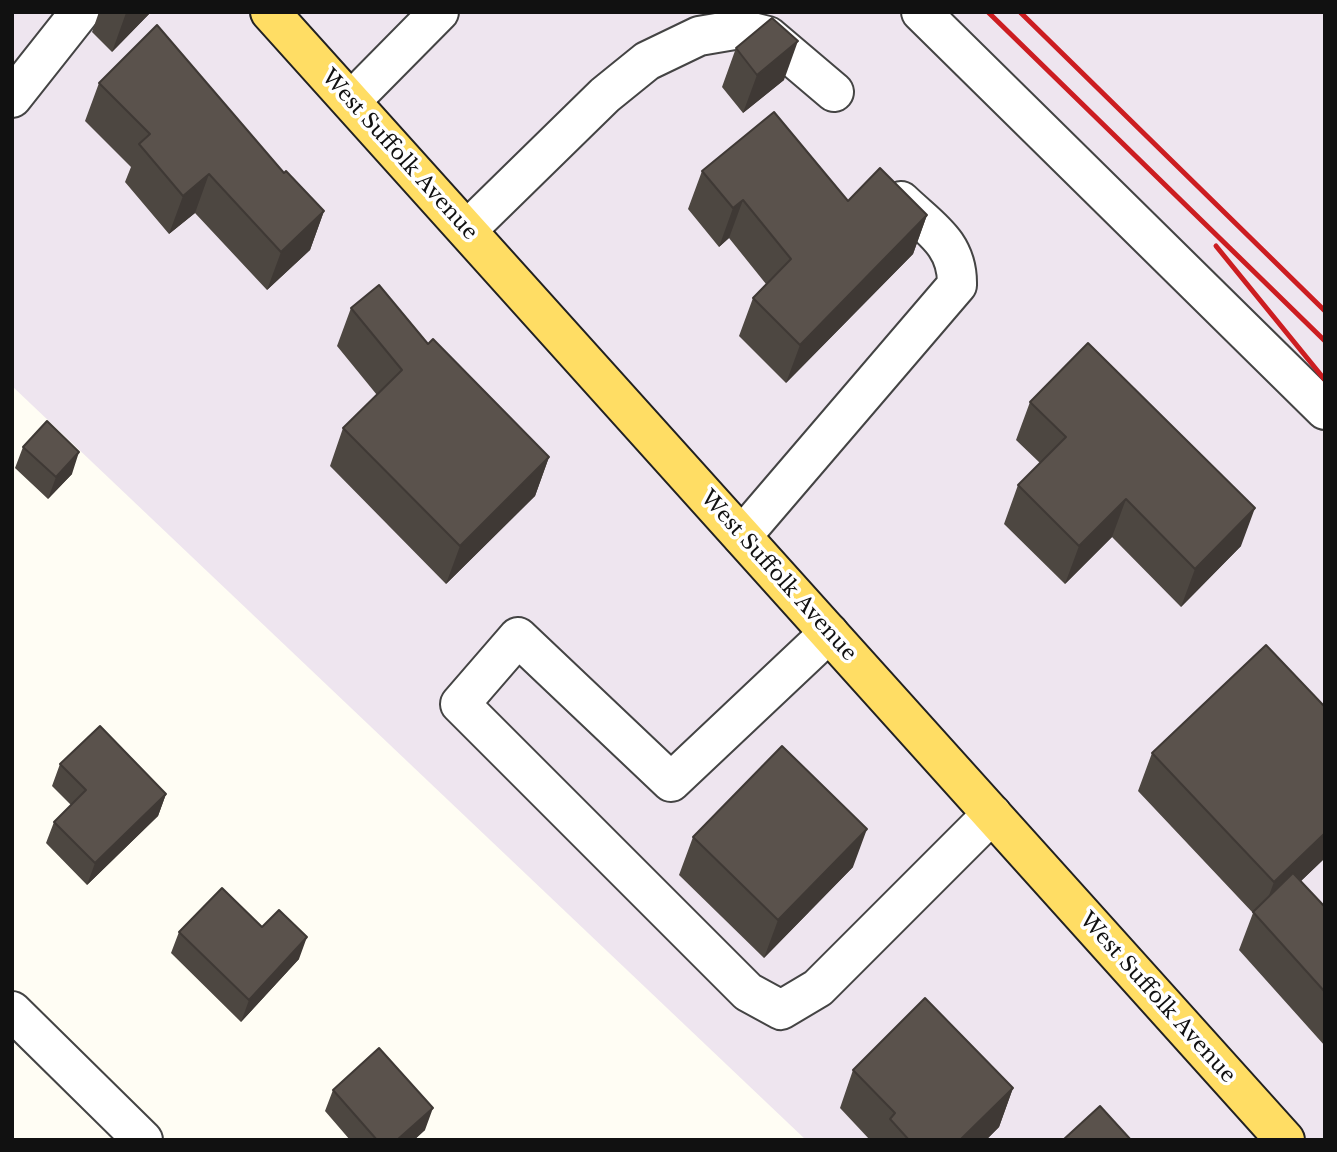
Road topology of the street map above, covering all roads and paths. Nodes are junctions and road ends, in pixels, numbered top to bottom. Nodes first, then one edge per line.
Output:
1 (80, 12) edge
2 (271, 12) edge
3 (439, 12) edge
4 (921, 12) edge
5 (834, 92) dead end
6 (12, 98) edge
7 (351, 101) junction
8 (901, 201) edge
9 (467, 230) junction
10 (1325, 410) edge
11 (741, 536) junction
12 (829, 633) junction
13 (992, 814) junction
14 (12, 1011) edge
15 (143, 1140) edge
16 (1285, 1140) edge

1 - 6 street
2 - 7 main road, West Suffolk Avenue
3 - 7 street
4 - 10 street
5 - 9 street
7 - 9 main road, West Suffolk Avenue
8 - 11 street
9 - 11 main road, West Suffolk Avenue
11 - 12 main road, West Suffolk Avenue
12 - 13 main road, West Suffolk Avenue
12 - 13 street
13 - 16 main road, West Suffolk Avenue
14 - 15 street

